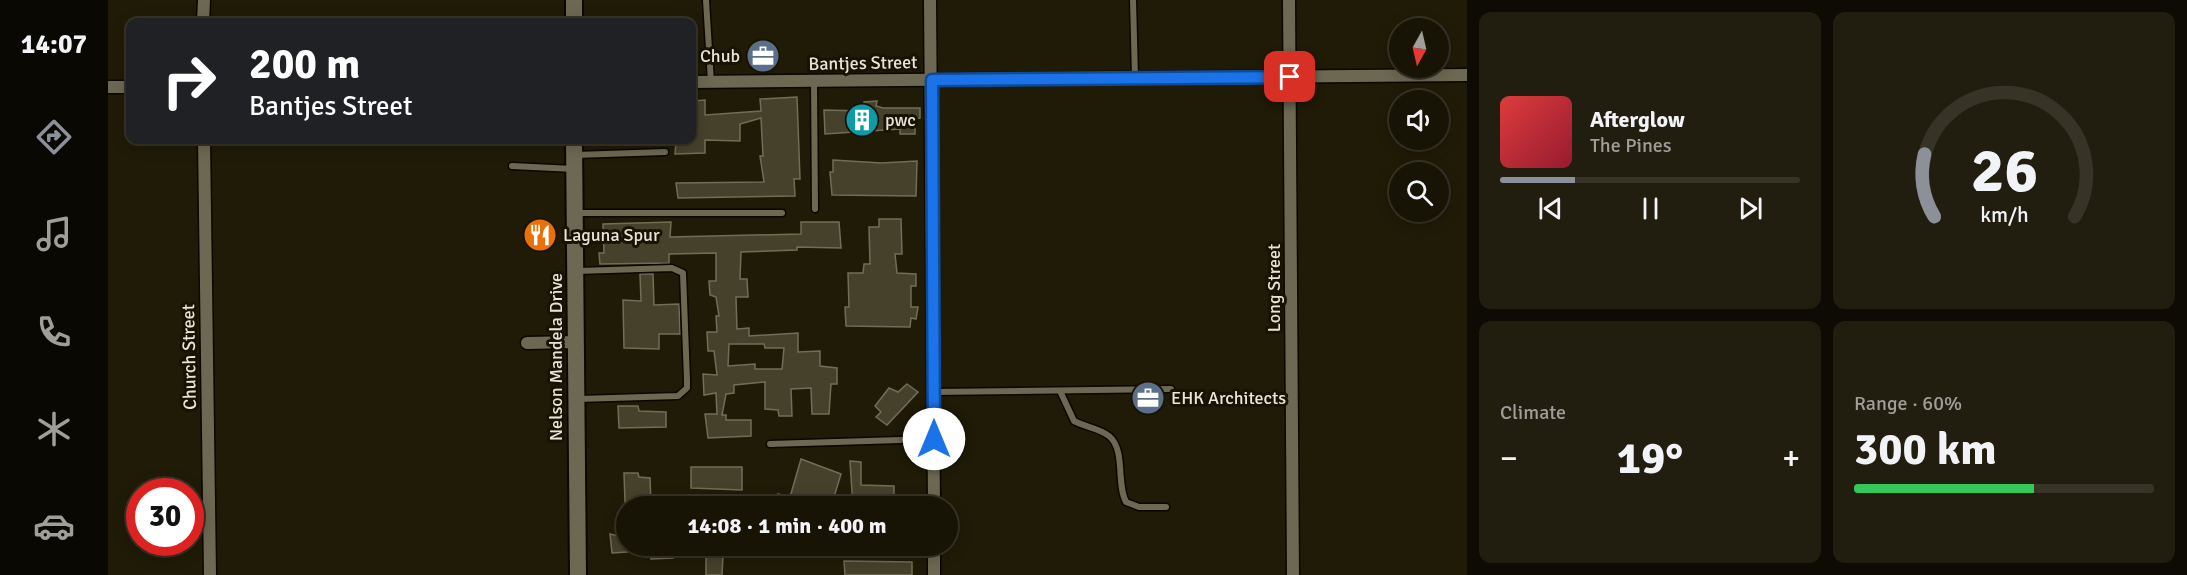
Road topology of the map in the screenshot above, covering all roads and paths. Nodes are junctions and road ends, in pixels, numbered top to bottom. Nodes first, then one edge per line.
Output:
1 (204, 0) edge
2 (574, 0) edge
3 (706, 0) edge
4 (930, 0) edge
5 (1133, 0) edge
6 (1289, 0) edge
7 (203, 18) edge
8 (574, 18) edge
9 (1467, 75) edge
10 (1290, 77) junction
11 (1135, 78) junction
12 (932, 80) junction
13 (696, 82) edge
14 (711, 82) junction
15 (814, 82) junction
16 (108, 87) edge
17 (126, 87) edge
18 (204, 144) edge
19 (571, 149) edge
20 (665, 153) dead end
21 (512, 166) dead end
22 (815, 209) dead end
23 (574, 213) junction
24 (782, 213) dead end
25 (574, 271) junction
26 (574, 342) junction
27 (527, 343) dead end
28 (1171, 388) dead end
29 (1060, 391) junction
30 (934, 392) junction
31 (574, 399) junction
32 (934, 439) junction
33 (770, 444) dead end
34 (934, 496) edge
35 (1166, 507) dead end
36 (934, 556) edge
37 (210, 575) edge
38 (578, 575) edge
39 (934, 575) edge
40 (1293, 575) edge

1 - 7 street
2 - 8 main road
3 - 14 lane
4 - 12 street
5 - 11 lane
6 - 10 street, Long Street
9 - 10 street, Bantjes Street
10 - 11 street, Bantjes Street
10 - 40 street, Long Street
11 - 12 street, Bantjes Street
12 - 15 street, Bantjes Street
12 - 30 street
13 - 14 street, Bantjes Street
14 - 15 street, Bantjes Street
15 - 22 lane
16 - 17 street
18 - 37 street, Church Street
19 - 20 lane
19 - 21 lane
19 - 23 main road, Nelson Mandela Drive
23 - 24 lane
23 - 25 main road, Nelson Mandela Drive
25 - 26 main road, Nelson Mandela Drive
25 - 31 lane
26 - 27 street
26 - 31 main road, Nelson Mandela Drive
28 - 29 lane
29 - 30 lane
29 - 35 lane
30 - 32 street
31 - 38 main road, Nelson Mandela Drive
32 - 33 lane
32 - 34 street
36 - 39 street

